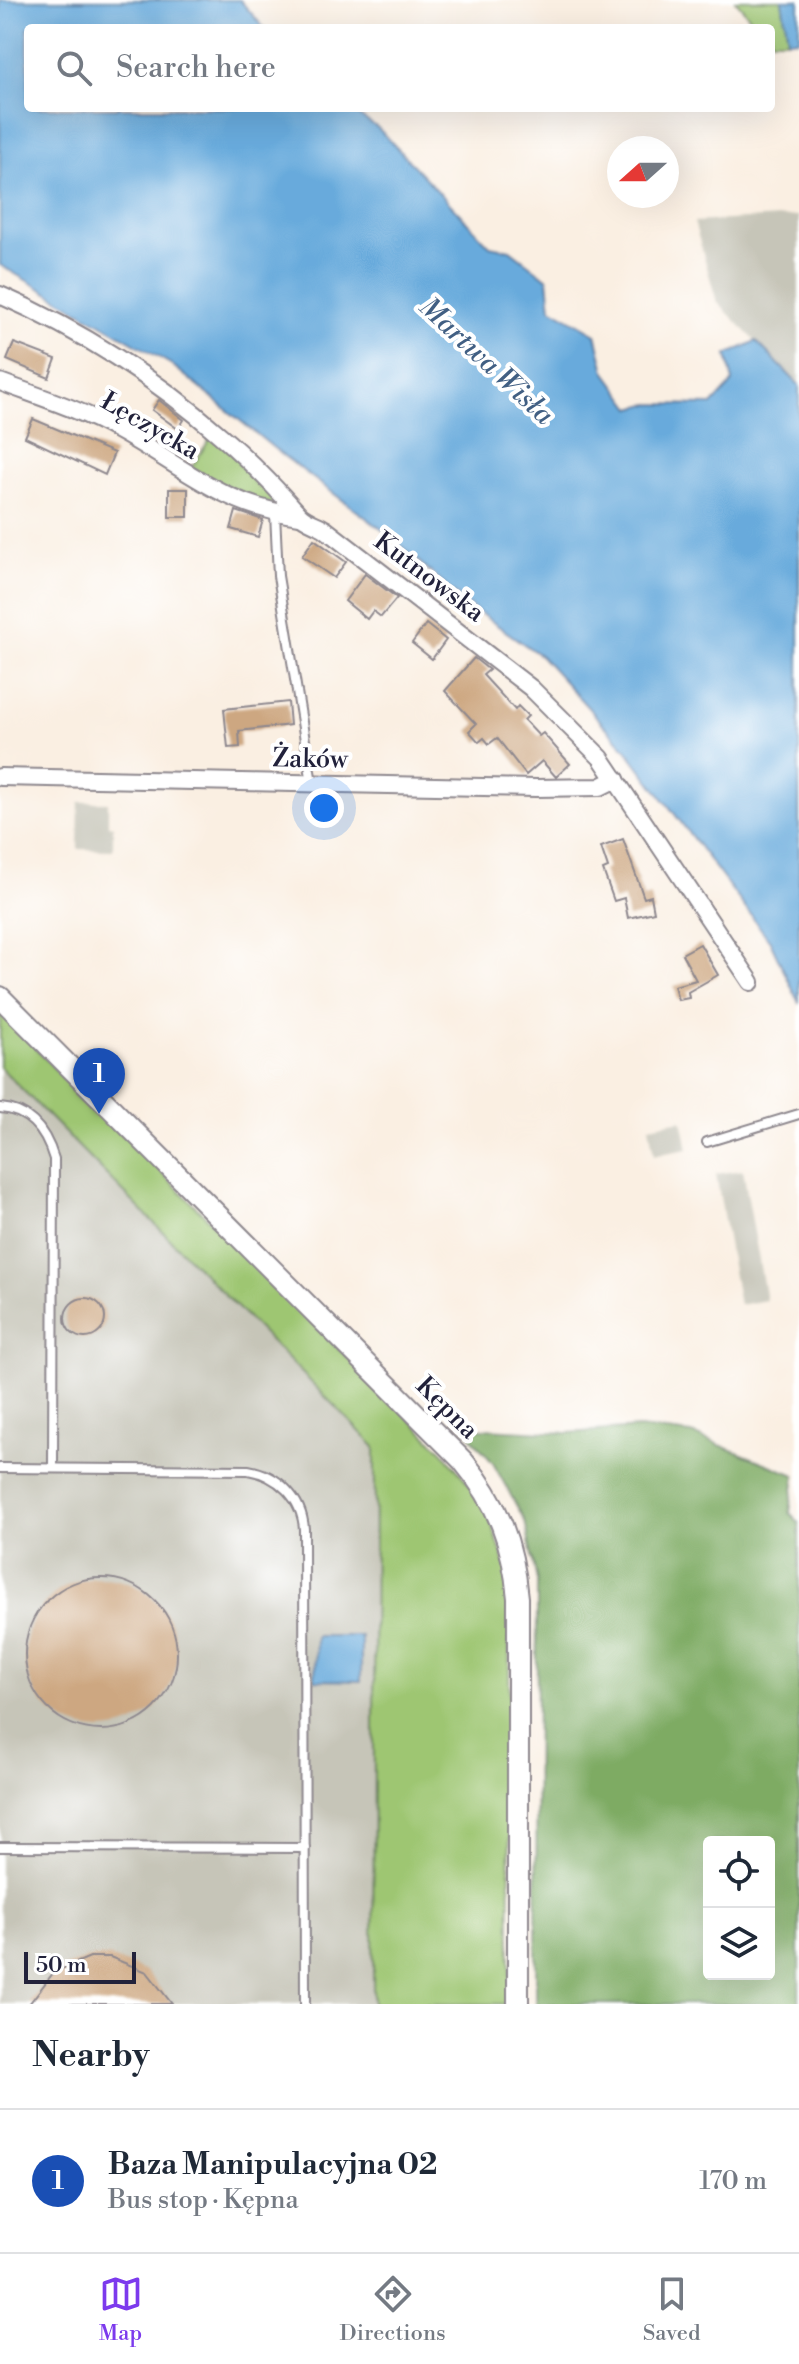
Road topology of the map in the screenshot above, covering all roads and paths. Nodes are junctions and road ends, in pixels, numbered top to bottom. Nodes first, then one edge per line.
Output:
1 (0, 295) edge
2 (0, 382) edge
3 (275, 513) junction
4 (300, 516) junction
5 (0, 777) edge
6 (616, 779) junction
7 (312, 783) junction
8 (751, 982) dead end
9 (0, 997) edge
10 (0, 1108) edge
11 (799, 1114) edge
12 (707, 1142) dead end
13 (0, 1468) edge
14 (53, 1468) junction
15 (0, 1847) edge
16 (305, 1848) junction
17 (305, 2004) edge
18 (518, 2004) edge

1 - 4 street, Kutnowska
2 - 3 street, Łęczycka
3 - 4 street, Łęczycka
3 - 7 lane
4 - 6 street, Kutnowska
5 - 7 street, Żaków
6 - 7 street, Żaków
6 - 8 street, Kutnowska
9 - 18 street, Kępna
10 - 14 lane
11 - 12 lane
13 - 14 lane
14 - 16 lane
15 - 16 lane
16 - 17 lane

